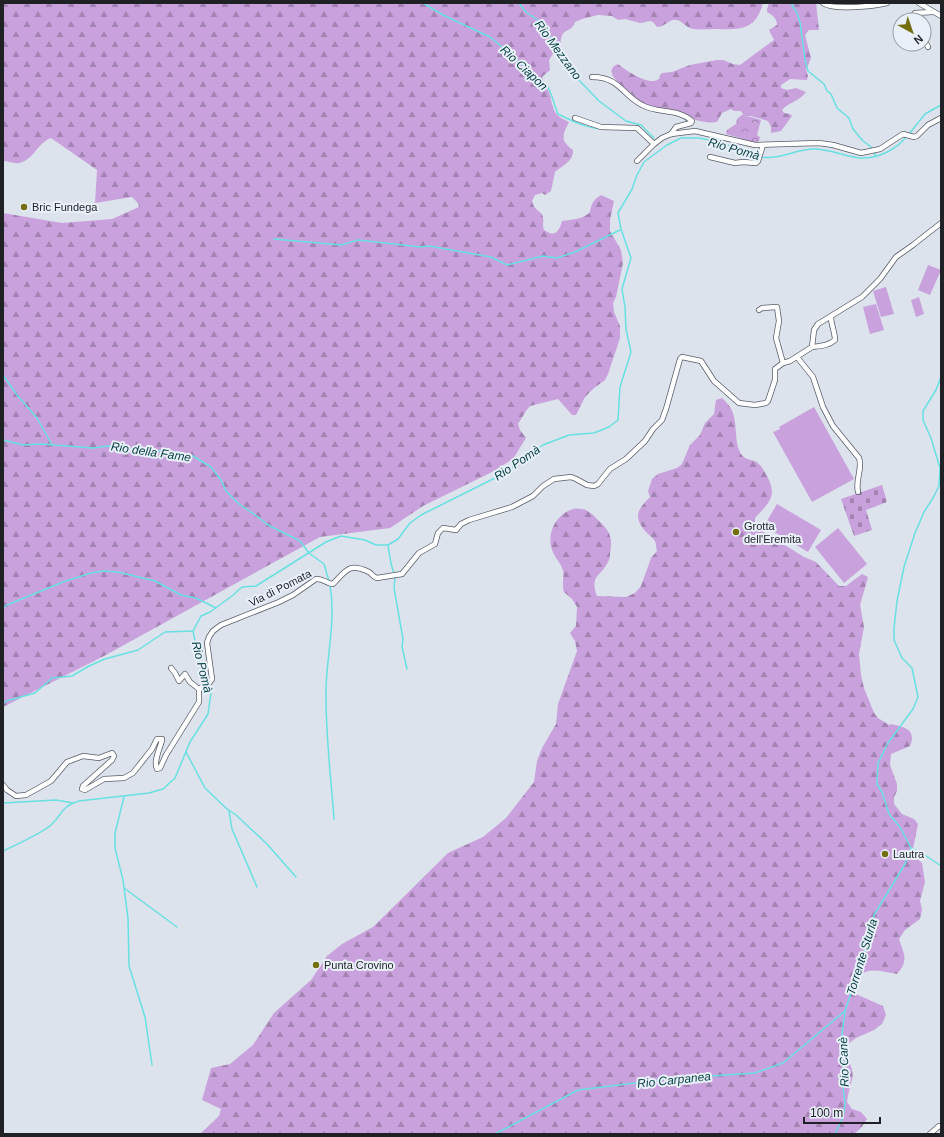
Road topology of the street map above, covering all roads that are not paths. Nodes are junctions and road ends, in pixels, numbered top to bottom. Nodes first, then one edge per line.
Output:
1 (823, 3) edge
2 (887, 3) edge
3 (919, 3) edge
4 (933, 12) joint
5 (941, 16) edge
6 (592, 77) dead end
7 (575, 118) dead end
8 (941, 118) edge
9 (671, 134) junction
10 (654, 144) junction
11 (763, 145) junction
12 (710, 157) dead end
13 (637, 161) dead end
14 (941, 223) edge
15 (759, 310) dead end
16 (831, 317) junction
17 (812, 347) junction
18 (797, 357) junction
19 (783, 363) junction
20 (858, 492) dead end
21 (170, 668) dead end
22 (201, 688) junction
23 (3, 785) edge
24 (941, 1127) edge
25 (930, 1134) edge

1 - 2 street
3 - 4 street
4 - 5 street
6 - 9 street
7 - 10 street
8 - 11 street
9 - 10 street
9 - 11 street
10 - 13 street
11 - 12 street
14 - 16 street
15 - 19 street
16 - 17 street
16 - 17 street
17 - 18 street
18 - 19 street
18 - 20 street
19 - 22 street, Via di Pomata
21 - 22 street
22 - 23 street
24 - 25 street

